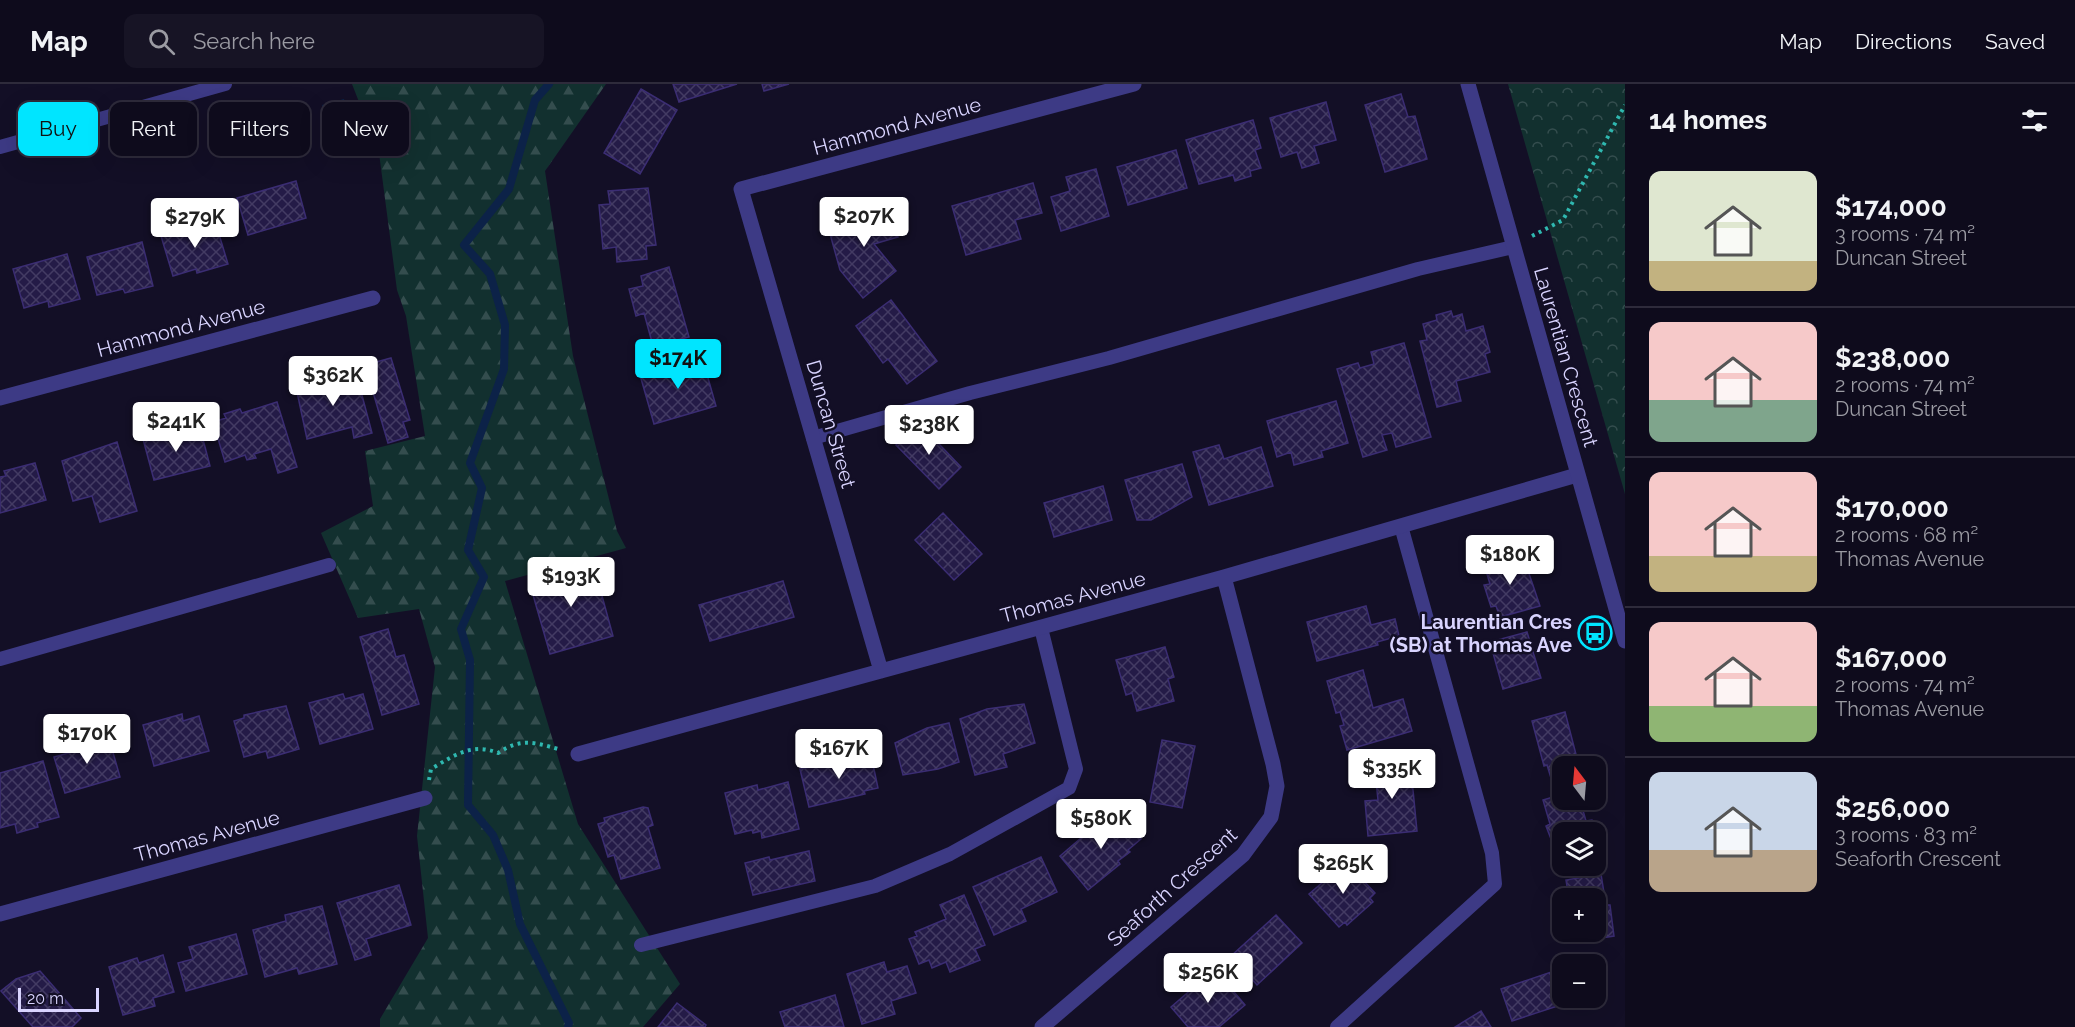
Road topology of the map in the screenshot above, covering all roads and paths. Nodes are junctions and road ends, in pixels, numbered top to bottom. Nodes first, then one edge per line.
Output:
1 (225, 84) edge
2 (1134, 84) edge
3 (1468, 84) edge
4 (1625, 105) edge
5 (0, 147) edge
6 (741, 189) joint
7 (1513, 247) junction
8 (373, 298) dead end
9 (0, 398) edge
10 (813, 438) junction
11 (1577, 475) junction
12 (1401, 526) junction
13 (329, 565) dead end
14 (1224, 577) junction
15 (1041, 628) junction
16 (1625, 641) edge
17 (0, 659) edge
18 (881, 671) junction
19 (578, 754) joint
20 (425, 798) joint
21 (0, 914) edge
22 (641, 945) dead end
23 (1042, 1027) edge
24 (1336, 1027) edge

1 - 5 lane
2 - 6 street, Hammond Avenue
3 - 7 street, Laurentian Crescent
4 - 7 path
6 - 10 street, Duncan Street
7 - 10 lane
7 - 11 street, Laurentian Crescent
8 - 9 street, Hammond Avenue
10 - 18 street, Duncan Street
11 - 12 street, Thomas Avenue
11 - 16 street, Laurentian Crescent
12 - 14 street, Thomas Avenue
12 - 24 lane
13 - 17 lane
14 - 15 street, Thomas Avenue
14 - 23 street, Seaforth Crescent
15 - 18 street, Thomas Avenue
15 - 22 lane
18 - 19 street, Thomas Avenue
19 - 20 path
20 - 21 street, Thomas Avenue

